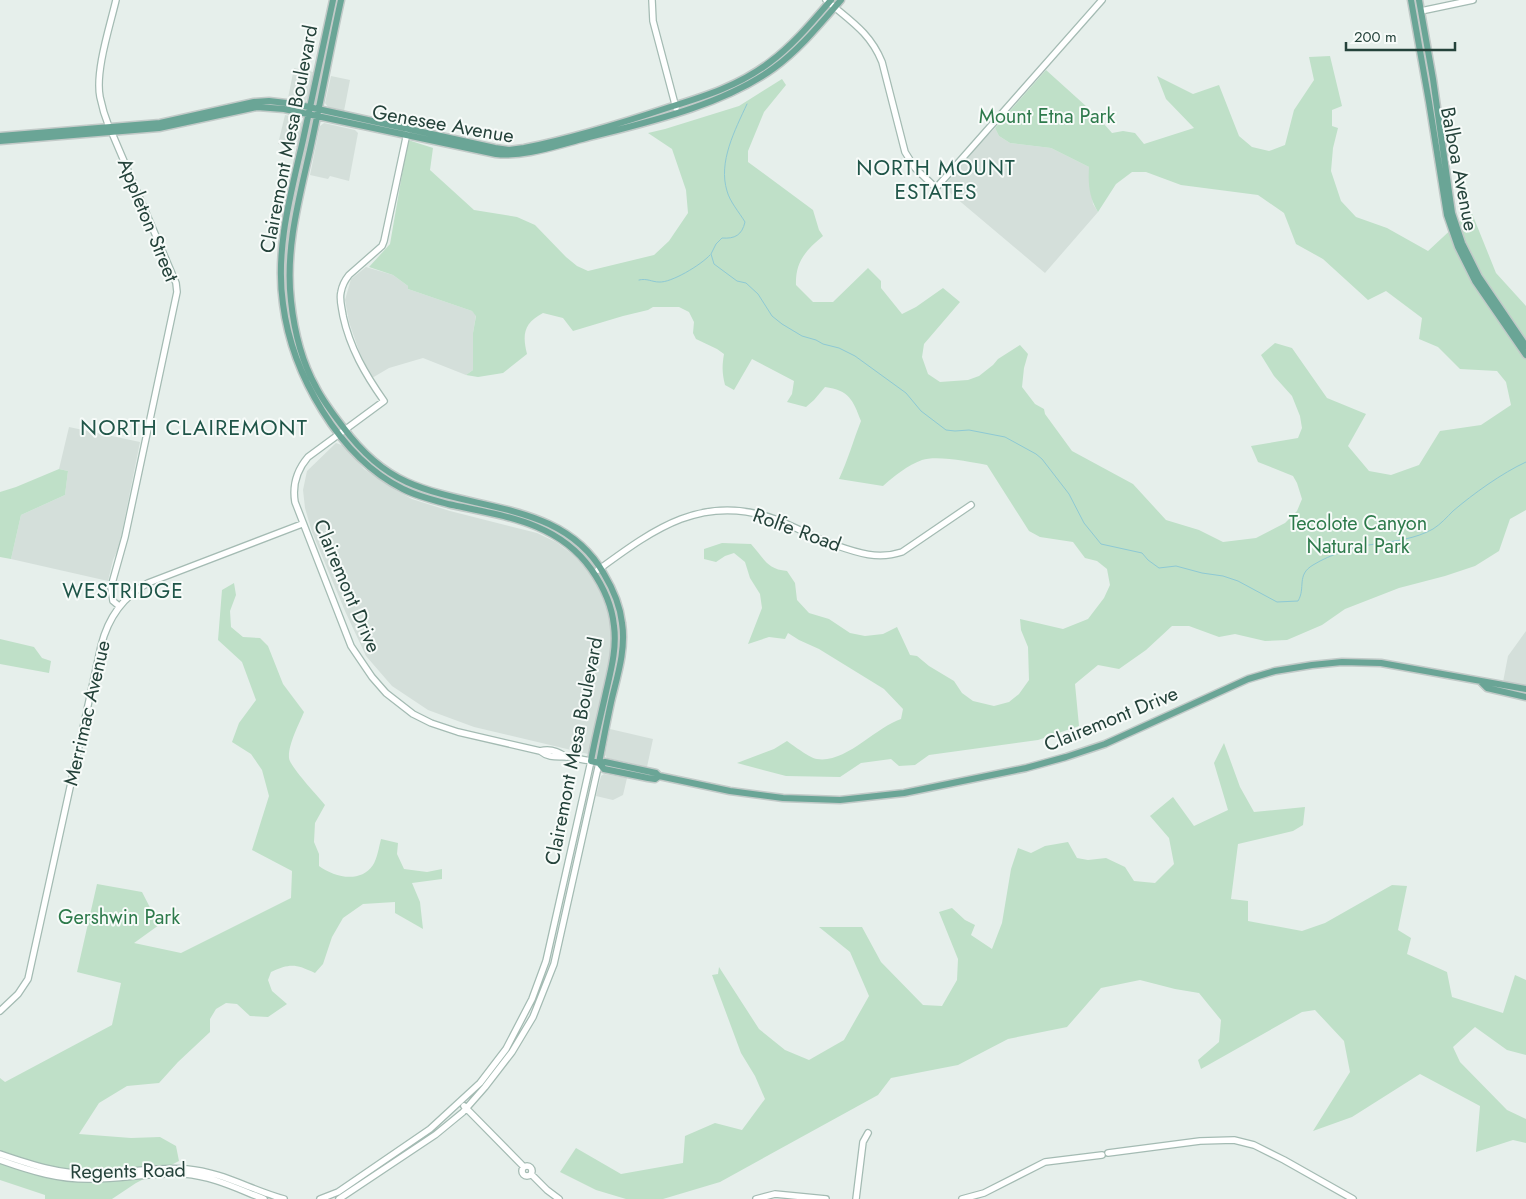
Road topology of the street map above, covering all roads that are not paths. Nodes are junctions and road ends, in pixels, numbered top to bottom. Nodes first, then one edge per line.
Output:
1 (116, 0) edge
2 (333, 0) edge
3 (341, 0) edge
4 (652, 0) edge
5 (841, 0) edge
6 (1102, 0) edge
7 (1411, 0) edge
8 (1419, 0) edge
9 (1473, 0) edge
10 (829, 1) edge
11 (835, 8) junction
12 (1421, 11) junction
13 (1413, 13) junction
14 (1425, 31) junction
15 (676, 109) junction
16 (309, 111) junction
17 (317, 113) junction
18 (111, 130) junction
19 (407, 132) junction
20 (0, 136) edge
21 (0, 141) edge
22 (1526, 346) edge
23 (1526, 356) edge
24 (342, 431) junction
25 (450, 496) junction
26 (437, 501) junction
27 (971, 505) dead end
28 (302, 524) junction
29 (601, 568) junction
30 (594, 573) junction
31 (119, 606) junction
32 (1481, 682) junction
33 (1526, 689) edge
34 (1526, 697) edge
35 (591, 761) junction
36 (599, 764) junction
37 (0, 1011) edge
38 (460, 1103) junction
39 (466, 1108) junction
40 (868, 1133) dead end
41 (0, 1154) edge
42 (0, 1160) edge
43 (264, 1199) edge
44 (283, 1199) edge
45 (320, 1199) edge
46 (339, 1199) edge
47 (558, 1199) edge
48 (756, 1199) edge
49 (826, 1199) edge
50 (856, 1199) edge
51 (962, 1199) edge
52 (1353, 1199) edge

1 - 18 main road, Appleton Street
2 - 16 main road, Clairemont Mesa Boulevard
3 - 17 main road, Clairemont Mesa Boulevard
4 - 15 main road
5 - 11 main road, Genesee Avenue
6 - 11 main road
7 - 12 main road
7 - 13 main road, Balboa Avenue
8 - 12 main road, Balboa Avenue
9 - 12 main road
10 - 11 main road
10 - 15 main road, Genesee Avenue
11 - 15 main road, Genesee Avenue
12 - 14 main road, Balboa Avenue
13 - 14 main road
13 - 23 main road, Balboa Avenue
14 - 22 main road, Balboa Avenue
15 - 19 main road, Genesee Avenue
16 - 17 main road, Genesee Avenue
16 - 18 main road, Genesee Avenue
16 - 24 main road, Clairemont Mesa Boulevard
17 - 19 main road, Genesee Avenue
17 - 24 main road, Clairemont Mesa Boulevard
18 - 20 main road, Genesee Avenue
18 - 21 main road, Genesee Avenue
18 - 31 main road, Appleton Street
19 - 24 main road, Clairemont Drive
24 - 25 main road, Clairemont Mesa Boulevard
24 - 26 main road, Clairemont Mesa Boulevard
24 - 28 main road, Clairemont Drive
25 - 26 main road
25 - 29 main road, Clairemont Mesa Boulevard
26 - 30 main road, Clairemont Mesa Boulevard
27 - 29 main road, Rolfe Road
28 - 31 main road, Merrimac Avenue
28 - 35 main road, Clairemont Drive
29 - 30 main road, Rolfe Road
29 - 36 main road, Clairemont Mesa Boulevard
30 - 35 main road, Clairemont Mesa Boulevard
31 - 37 main road, Merrimac Avenue
32 - 33 main road, Clairemont Drive
32 - 34 main road, Clairemont Drive
32 - 36 main road, Clairemont Drive
35 - 36 main road, Clairemont Drive
35 - 38 main road, Clairemont Mesa Boulevard
36 - 39 main road, Clairemont Mesa Boulevard
38 - 39 main road
38 - 45 main road, Clairemont Mesa Boulevard
39 - 46 main road, Clairemont Mesa Boulevard
39 - 47 main road
40 - 50 main road
41 - 44 main road, Regents Road
42 - 43 main road, Regents Road
48 - 49 main road
51 - 52 main road

